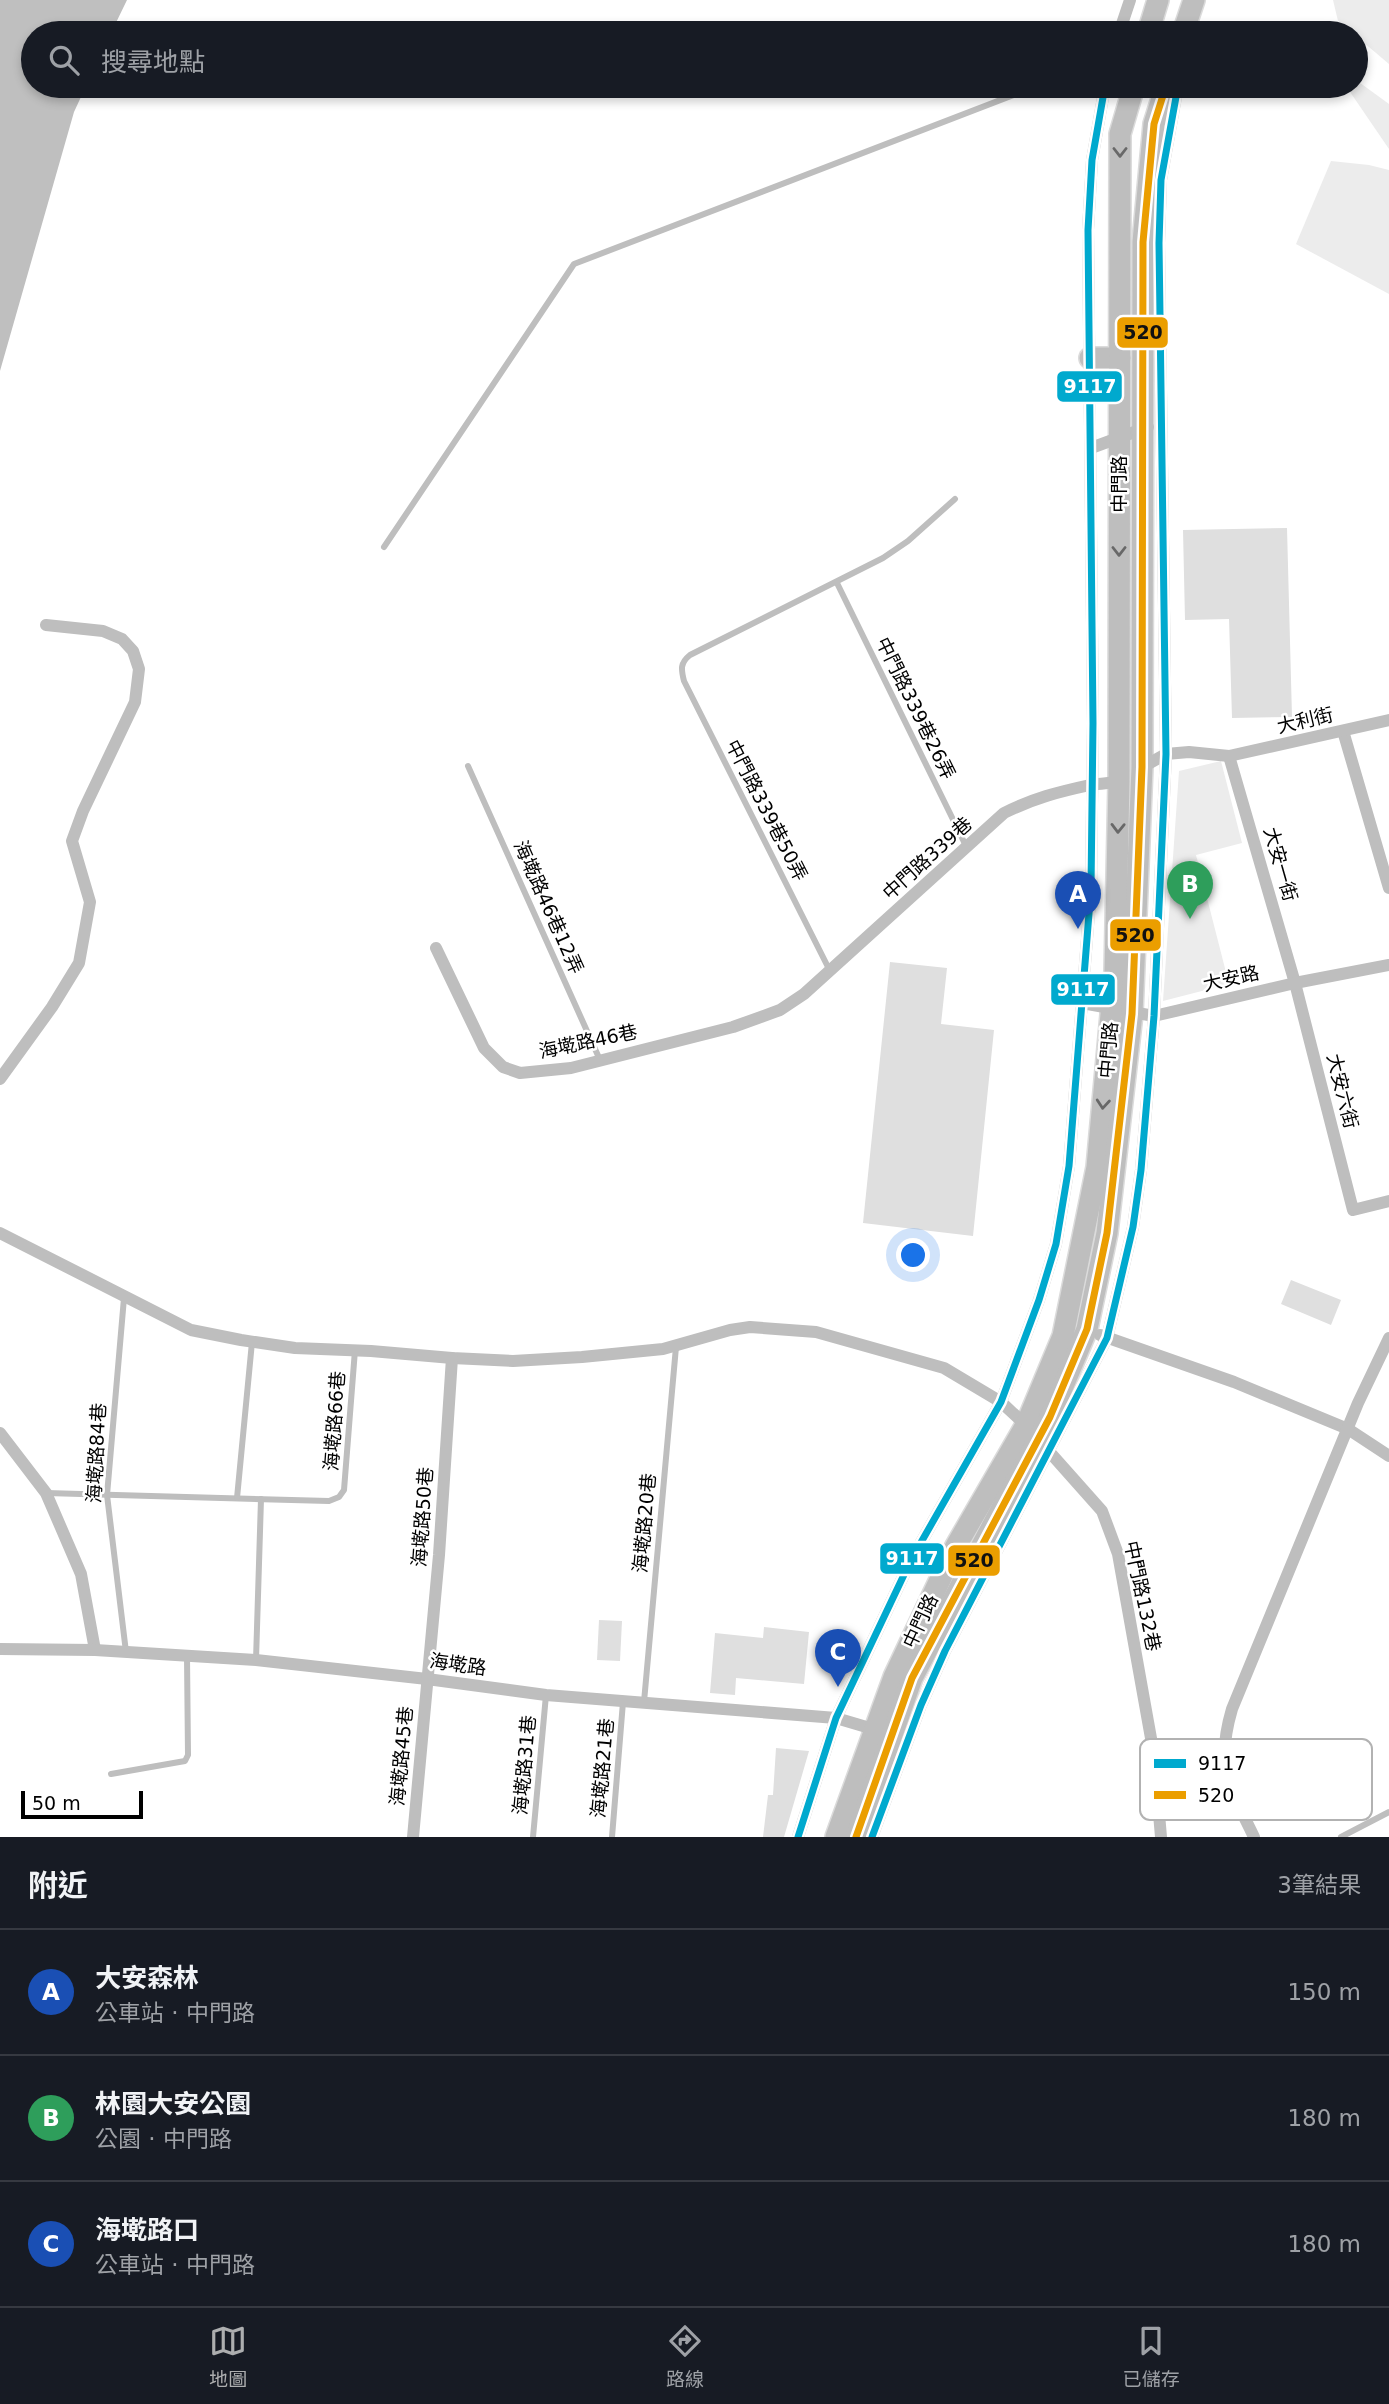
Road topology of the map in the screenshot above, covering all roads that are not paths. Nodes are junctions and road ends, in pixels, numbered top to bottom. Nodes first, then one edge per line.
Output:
1 (1130, 0) edge
2 (1158, 0) edge
3 (1194, 0) edge
4 (1203, 0) edge
5 (1123, 21) edge
6 (1152, 21) edge
7 (1187, 21) edge
8 (1196, 21) edge
9 (1006, 98) edge
10 (1103, 98) edge
11 (1130, 98) edge
12 (1162, 98) edge
13 (1176, 98) edge
14 (1090, 358) junction
15 (1120, 358) junction
16 (1152, 425) junction
17 (1119, 438) junction
18 (1091, 448) junction
19 (955, 499) dead end
20 (384, 547) dead end
21 (837, 583) junction
22 (46, 625) dead end
23 (1389, 720) edge
24 (1343, 731) junction
25 (1166, 754) junction
26 (1229, 756) junction
27 (468, 766) dead end
28 (1142, 767) junction
29 (1119, 782) junction
30 (1092, 785) junction
31 (967, 848) junction
32 (1389, 888) edge
33 (436, 948) dead end
34 (1389, 965) edge
35 (830, 971) junction
36 (1295, 983) junction
37 (1082, 1003) junction
38 (1122, 1011) junction
39 (1154, 1016) junction
40 (733, 1027) joint
41 (600, 1060) junction
42 (0, 1079) edge
43 (1389, 1200) edge
44 (0, 1233) edge
45 (125, 1296) junction
46 (1087, 1329) junction
47 (1107, 1338) junction
48 (1389, 1338) edge
49 (252, 1342) junction
50 (676, 1346) junction
51 (355, 1350) junction
52 (452, 1359) junction
53 (1001, 1402) junction
54 (1348, 1429) junction
55 (0, 1433) edge
56 (1038, 1439) junction
57 (1389, 1456) edge
58 (46, 1493) junction
59 (107, 1495) junction
60 (237, 1498) junction
61 (261, 1499) junction
62 (0, 1649) edge
63 (95, 1650) junction
64 (126, 1653) junction
65 (187, 1657) junction
66 (256, 1660) junction
67 (427, 1679) junction
68 (547, 1695) junction
69 (623, 1702) junction
70 (644, 1704) junction
71 (836, 1718) junction
72 (891, 1736) junction
73 (1151, 1739) edge
74 (1224, 1739) edge
75 (111, 1774) dead end
76 (1389, 1812) edge
77 (1246, 1820) edge
78 (414, 1837) edge
79 (533, 1837) edge
80 (612, 1837) edge
81 (799, 1837) edge
82 (836, 1837) edge
83 (856, 1837) edge
84 (872, 1837) edge
85 (1254, 1837) edge
86 (1341, 1837) edge

1 - 5 street
2 - 6 main road
3 - 7 main road
4 - 8 street
9 - 20 lane
10 - 14 street, 中門路
11 -> 15 main road, 中門路
12 - 16 main road, 中門路
13 - 16 street, 中門路
14 - 15 main road
14 - 18 street, 中門路
15 - 17 main road, 中門路
16 - 17 street
16 - 25 street, 中門路
16 - 28 main road, 中門路
17 - 18 street
17 -> 29 main road, 中門路
18 - 30 street, 中門路
19 - 21 lane
21 - 31 lane, 中門路339巷26弄
21 - 35 lane, 中門路339巷50弄
22 - 42 street
23 - 24 street, 大利街
24 - 26 street, 大利街
24 - 32 street
25 - 26 street, 大利街
25 - 28 street, 中門路339巷
25 - 39 street, 中門路
26 - 36 street, 大安一街
27 - 41 lane, 海墘路46巷12弄
28 - 29 street, 中門路339巷
28 - 38 main road, 中門路
29 - 30 street, 中門路339巷
29 -> 38 main road, 中門路
30 - 31 street, 中門路339巷
30 - 37 street, 中門路
31 - 35 street, 中門路339巷
33 - 41 street, 海墘路46巷
34 - 36 street, 大安路
35 - 40 street, 中門路339巷
36 - 39 street, 大安路
36 - 43 street, 大安六街
37 - 38 street, 大安路
37 - 53 street, 中門路
38 - 39 street, 大安路
38 - 46 main road, 中門路
38 -> 56 main road, 中門路
39 - 47 street, 中門路
40 - 41 street, 海墘路46巷
44 - 45 street, 中門路132巷
45 - 49 street, 中門路132巷
45 - 59 lane, 海墘路84巷
46 - 47 street
46 - 56 main road, 中門路
47 - 54 street
47 - 56 street, 中門路
48 - 54 street
49 - 51 street, 中門路132巷
49 - 60 lane
50 - 52 street, 中門路132巷
50 - 53 street, 中門路132巷
50 - 70 lane, 海墘路20巷
51 - 52 street, 中門路132巷
51 - 61 lane, 海墘路66巷
52 - 67 street, 海墘路50巷
53 - 56 street, 中門路132巷
53 - 71 street, 中門路
54 - 57 street
54 - 74 street
55 - 58 street
56 - 72 street, 中門路
56 - 72 main road, 中門路
56 - 73 street, 中門路132巷
58 - 59 lane, 海墘路66巷
58 - 63 street
59 - 60 lane, 海墘路66巷
59 - 64 lane, 海墘路84巷
60 - 61 lane, 海墘路66巷
61 - 66 lane
62 - 63 street, 海墘路
63 - 64 street, 海墘路
64 - 65 street, 海墘路
65 - 66 street, 海墘路
65 - 75 lane
66 - 67 street, 海墘路
67 - 68 street, 海墘路
67 - 78 street, 海墘路45巷
68 - 69 street, 海墘路
68 - 79 lane, 海墘路31巷
69 - 70 street, 海墘路
69 - 80 lane, 海墘路21巷
70 - 71 street, 海墘路
71 - 72 street, 海墘路
71 - 81 street, 中門路
72 - 82 main road, 中門路
72 - 83 main road, 中門路
72 - 84 street, 中門路
76 - 86 lane
77 - 85 street

